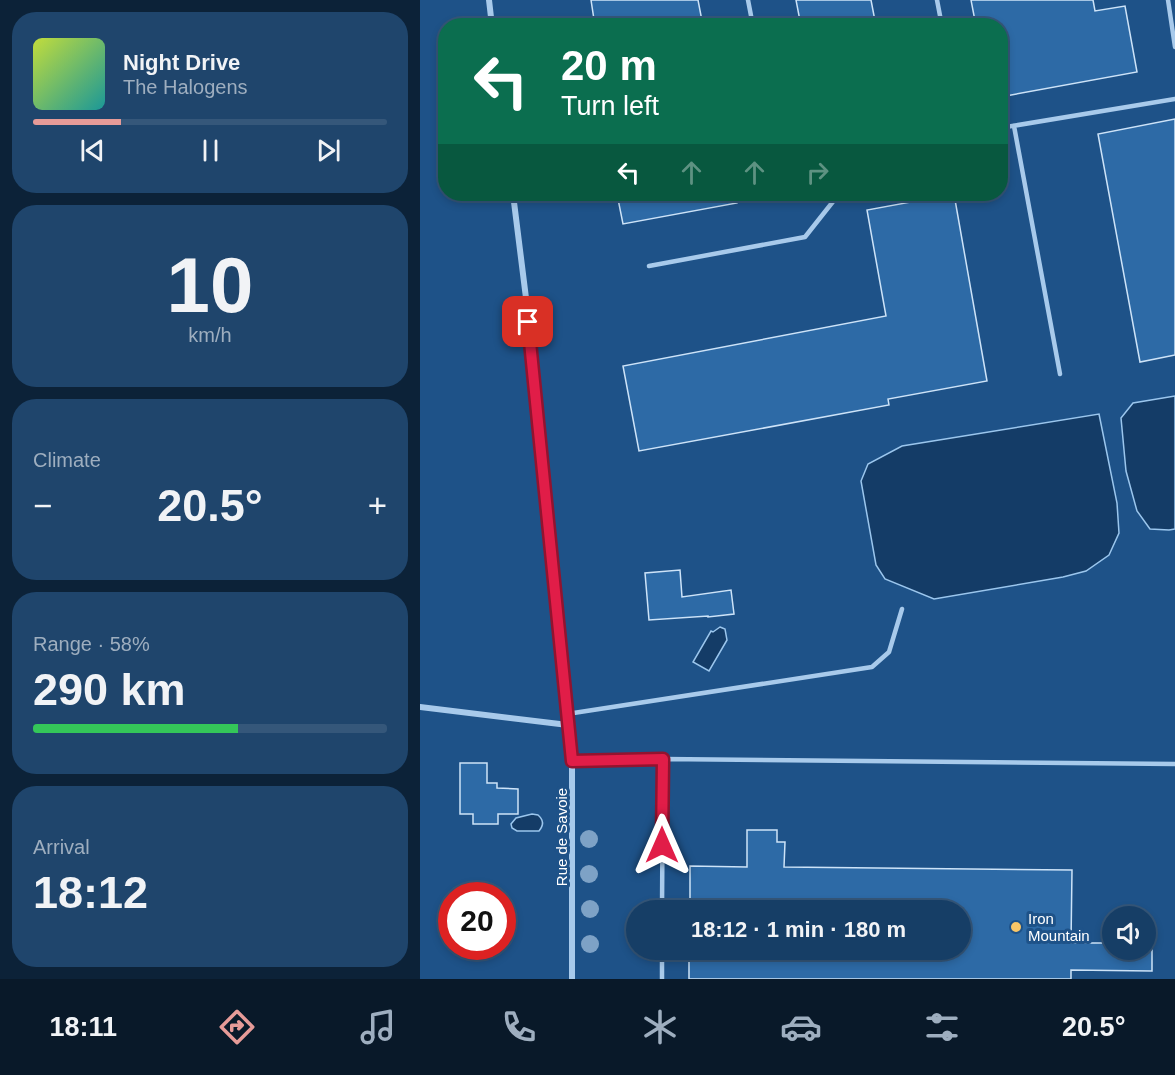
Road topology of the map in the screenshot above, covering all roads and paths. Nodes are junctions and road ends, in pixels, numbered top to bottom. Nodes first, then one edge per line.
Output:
1 (489, 0) edge
2 (748, 0) edge
3 (937, 0) edge
4 (1167, 0) edge
5 (491, 18) edge
6 (751, 18) edge
7 (940, 18) edge
8 (1175, 47) edge
9 (1175, 99) edge
10 (1014, 126) junction
11 (1008, 127) edge
12 (514, 201) edge
13 (833, 201) edge
14 (650, 266) dead end
15 (1060, 374) dead end
16 (902, 609) dead end
17 (420, 707) edge
18 (567, 714) junction
19 (568, 725) junction
20 (663, 759) junction
21 (572, 761) junction
22 (1175, 764) edge
23 (662, 900) edge
24 (662, 960) edge
25 (572, 979) edge
26 (662, 979) edge

1 - 5 street
2 - 6 lane
3 - 7 lane
4 - 8 lane
9 - 10 lane
10 - 11 lane
10 - 15 lane
12 - 18 street, Rue de Savoie
13 - 14 lane
16 - 18 lane
17 - 19 street
18 - 19 street, Rue de Savoie
19 - 21 street, Rue de Savoie
20 - 21 lane
20 - 22 lane
20 - 23 lane
21 - 25 street, Rue de Savoie
24 - 26 lane

